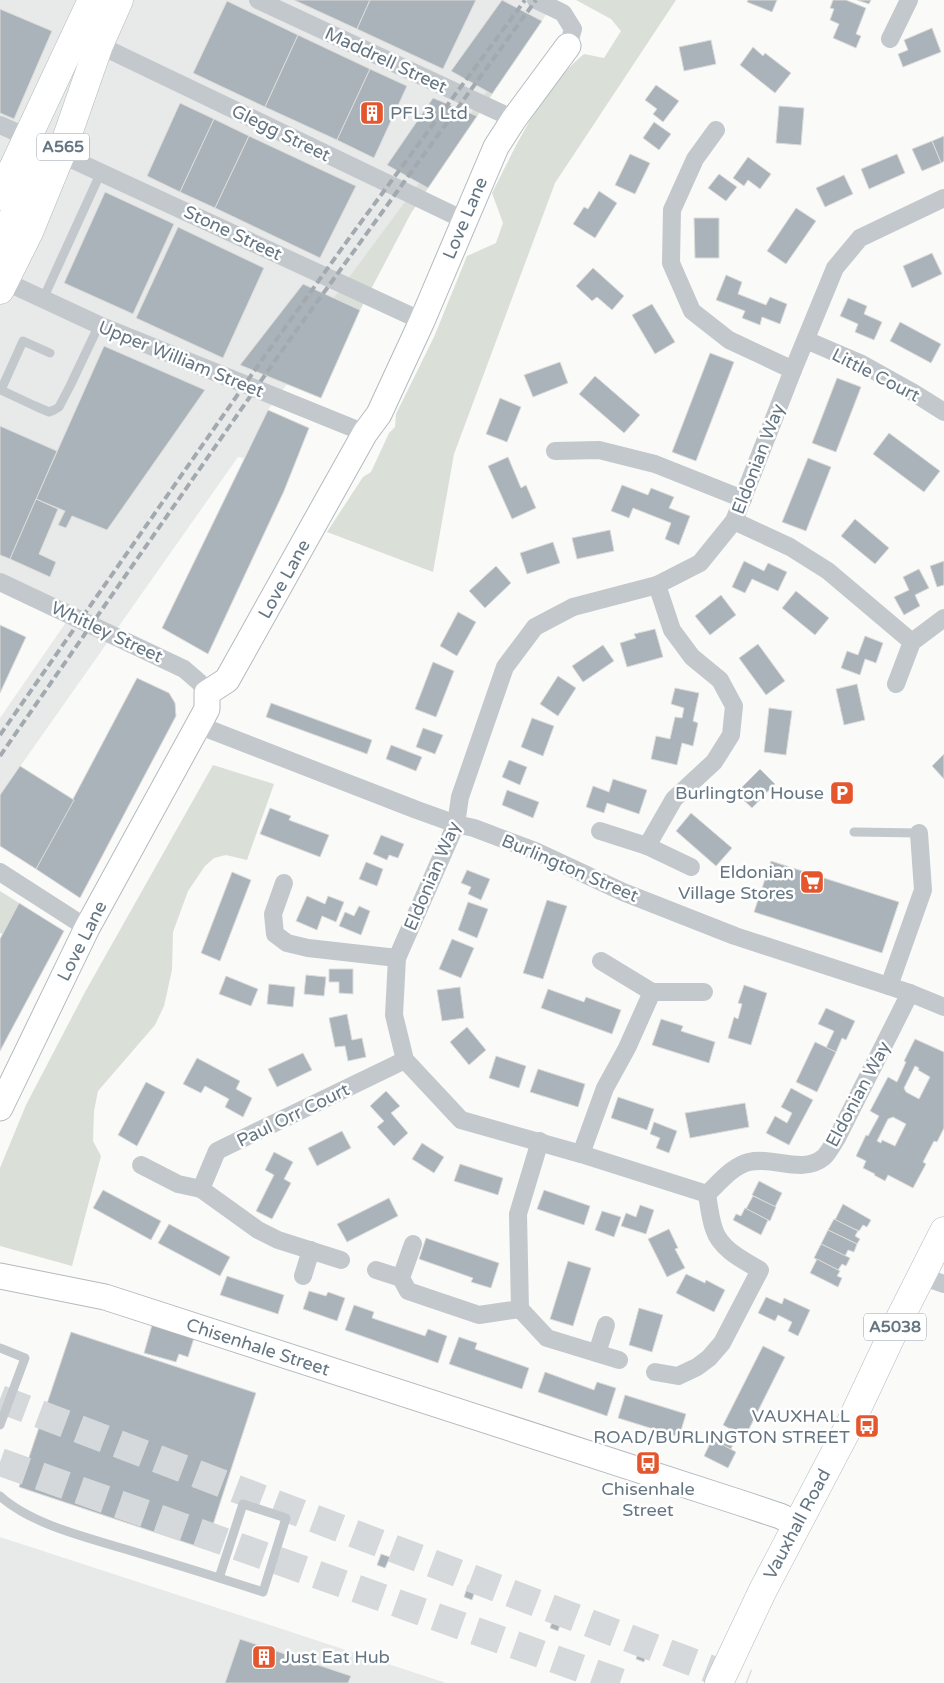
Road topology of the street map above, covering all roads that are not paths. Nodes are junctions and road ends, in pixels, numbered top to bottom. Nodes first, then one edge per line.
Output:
1 (92, 0) edge
2 (119, 0) edge
3 (258, 0) edge
4 (536, 0) edge
5 (909, 0) edge
6 (890, 39) dead end
7 (99, 45) junction
8 (568, 46) joint
9 (514, 120) junction
10 (0, 125) edge
11 (716, 130) dead end
12 (44, 146) junction
13 (102, 172) junction
14 (0, 196) edge
15 (944, 198) edge
16 (464, 220) junction
17 (0, 246) edge
18 (1, 283) edge
19 (43, 299) junction
20 (422, 320) junction
21 (99, 325) junction
22 (806, 340) junction
23 (50, 354) dead end
24 (793, 370) junction
25 (944, 412) edge
26 (365, 433) junction
27 (554, 451) dead end
28 (743, 499) junction
29 (734, 521) junction
30 (0, 582) edge
31 (657, 585) junction
32 (944, 618) edge
33 (912, 642) junction
34 (896, 684) dead end
35 (207, 693) junction
36 (198, 724) junction
37 (456, 824) junction
38 (600, 831) dead end
39 (854, 832) dead end
40 (919, 834) joint
41 (647, 846) junction
42 (691, 867) dead end
43 (0, 872) edge
44 (284, 883) dead end
45 (87, 928) junction
46 (396, 958) junction
47 (601, 961) dead end
48 (889, 986) junction
49 (652, 992) junction
50 (704, 992) dead end
51 (910, 993) junction
52 (944, 1007) edge
53 (405, 1060) junction
54 (7, 1076) edge
55 (0, 1108) edge
56 (540, 1141) junction
57 (581, 1154) junction
58 (140, 1165) dead end
59 (201, 1189) junction
60 (707, 1194) junction
61 (944, 1231) edge
62 (413, 1244) dead end
63 (312, 1250) junction
64 (341, 1260) dead end
65 (376, 1270) dead end
66 (0, 1276) edge
67 (303, 1276) dead end
68 (401, 1278) junction
69 (933, 1280) edge
70 (520, 1309) junction
71 (606, 1325) dead end
72 (0, 1348) edge
73 (597, 1353) junction
74 (619, 1360) dead end
75 (655, 1372) dead end
76 (0, 1425) edge
77 (0, 1496) edge
78 (797, 1524) junction
79 (219, 1578) junction
80 (718, 1683) edge

1 - 12 main road, A565
2 - 7 main road
3 - 9 street, Maddrell Street
4 - 8 street
5 - 6 street
7 - 12 main road
7 - 16 street, Glegg Street
8 - 9 street, Love Lane
9 - 16 street, Love Lane
10 - 12 street, Stone Street
11 - 24 street
12 - 13 street, Stone Street
12 - 14 main road, A565
12 - 17 main road
12 - 18 main road, A565
13 - 19 lane
13 - 20 street, Stone Street
15 - 22 street, Eldonian Way
16 - 20 street, Love Lane
18 - 19 street, Upper William Street
19 - 21 street, Upper William Street
20 - 26 street, Love Lane
21 - 23 lane
21 - 26 street, Upper William Street
22 - 24 street, Eldonian Way
22 - 25 street, Little Court
24 - 28 street, Eldonian Way
26 - 35 street, Love Lane
27 - 28 street
28 - 29 street, Eldonian Way
29 - 31 street, Eldonian Way
29 - 33 street
30 - 35 street, Whitley Street
31 - 37 street, Eldonian Way
31 - 41 street
32 - 33 street
33 - 34 street
35 - 36 street, Love Lane
36 - 37 street, Burlington Street
36 - 45 street, Love Lane
37 - 46 street, Eldonian Way
37 - 48 street, Burlington Street
38 - 41 street
39 - 40 lane
40 - 48 street
41 - 42 street
43 - 45 street
44 - 46 street
45 - 54 street, Love Lane
46 - 53 street, Eldonian Way
47 - 49 street
48 - 51 street, Burlington Street
49 - 50 street
49 - 57 street
51 - 52 street, Burlington Street
51 - 60 street, Eldonian Way
53 - 56 street, Eldonian Way
53 - 59 street, Paul Orr Court
54 - 55 street, Love Lane
56 - 57 street, Eldonian Way
56 - 70 street
57 - 60 street, Eldonian Way
58 - 59 street
59 - 63 street
60 - 75 street
61 - 69 main road, Vauxhall Road / A5038
62 - 68 street
63 - 64 street
63 - 67 street
65 - 68 street
66 - 78 street, Chisenhale Street
68 - 70 street
69 - 78 main road, Vauxhall Road / A5038
70 - 73 street
71 - 73 street
72 - 76 lane
73 - 74 street
77 - 79 lane
78 - 80 main road, Vauxhall Road / A5038
79 - 79 lane

